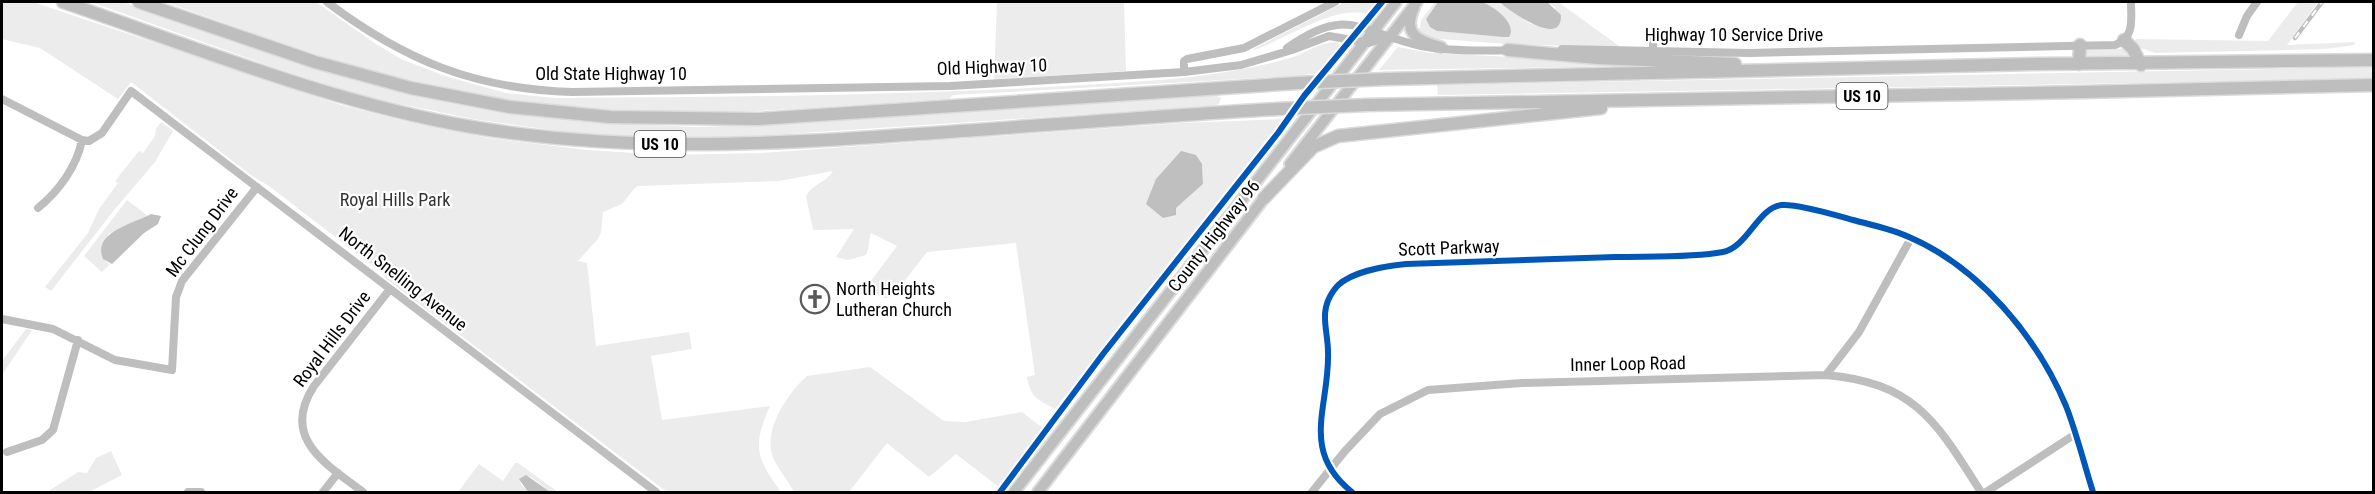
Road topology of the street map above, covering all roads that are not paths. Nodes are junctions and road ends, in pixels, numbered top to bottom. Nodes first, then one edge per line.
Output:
1 (63, 2) edge
2 (139, 2) edge
3 (327, 2) edge
4 (1335, 2) edge
5 (1396, 2) edge
6 (1418, 2) edge
7 (2131, 2) edge
8 (2258, 2) edge
9 (1373, 30) junction
10 (2239, 35) dead end
11 (1389, 36) junction
12 (2124, 40) junction
13 (1653, 41) dead end
14 (1363, 43) junction
15 (2080, 45) junction
16 (1442, 47) junction
17 (1508, 50) junction
18 (1653, 51) junction
19 (1282, 52) junction
20 (2373, 60) edge
21 (2079, 64) junction
22 (2143, 64) junction
23 (1805, 69) junction
24 (1184, 72) junction
25 (2373, 85) edge
26 (701, 91) joint
27 (2, 99) edge
28 (1676, 99) junction
29 (82, 140) junction
30 (257, 187) junction
31 (1264, 198) junction
32 (38, 208) dead end
33 (1911, 238) junction
34 (390, 289) junction
35 (2, 319) edge
36 (78, 340) junction
37 (1826, 375) junction
38 (2074, 435) junction
39 (8, 452) dead end
40 (1329, 470) junction
41 (338, 474) junction
42 (188, 492) edge
43 (201, 492) edge
44 (323, 492) edge
45 (363, 492) edge
46 (656, 492) edge
47 (1014, 492) edge
48 (1038, 492) edge
49 (1311, 492) edge
50 (1352, 492) edge
51 (1981, 492) edge
52 (1986, 492) edge
53 (2093, 492) edge

1 - 28 highway, US 10, bridge
2 - 23 highway, US 10, bridge
3 - 26 street, Old State Highway 10
4 - 24 street
5 - 9 main road, County Highway 96
6 - 11 main road, County Highway 96
6 - 16 main road
7 - 12 street
8 - 10 street
9 - 11 street, Old Highway 10
9 - 14 main road, County Highway 96
9 - 19 street, Old Highway 10
11 - 14 street, Old Highway 10
11 - 16 street, Highway 10 Service Drive
11 - 31 main road, County Highway 96
12 - 15 street, Highway 10 Service Drive
12 - 22 highway
13 - 18 street
14 - 19 street, Old Highway 10
14 - 47 main road, County Highway 96
15 - 18 street, Highway 10 Service Drive
15 - 21 highway
16 - 17 street, Highway 10 Service Drive
17 - 18 street, Highway 10 Service Drive
17 - 23 highway
19 - 24 street, Old Highway 10
20 - 22 highway, US 10
21 - 22 highway, US 10
21 - 23 highway, US 10
24 - 26 street, Old Highway 10
25 - 28 highway, US 10
27 - 29 street
28 - 31 highway
29 - 30 street, North Snelling Avenue
29 - 32 street
30 - 34 street, North Snelling Avenue
30 - 36 street, Mc Clung Drive
31 - 48 main road, County Highway 96
33 - 37 street
33 - 38 street
33 - 40 street, Scott Parkway
34 - 41 street, Royal Hills Drive
34 - 46 street, North Snelling Avenue
35 - 36 street
36 - 39 street
37 - 40 street, Inner Loop Road
37 - 51 street, Inner Loop Road
38 - 52 street
38 - 53 street
40 - 49 street, Inner Loop Road
40 - 50 street
41 - 44 street
41 - 45 street, Royal Hills Drive
42 - 43 street

